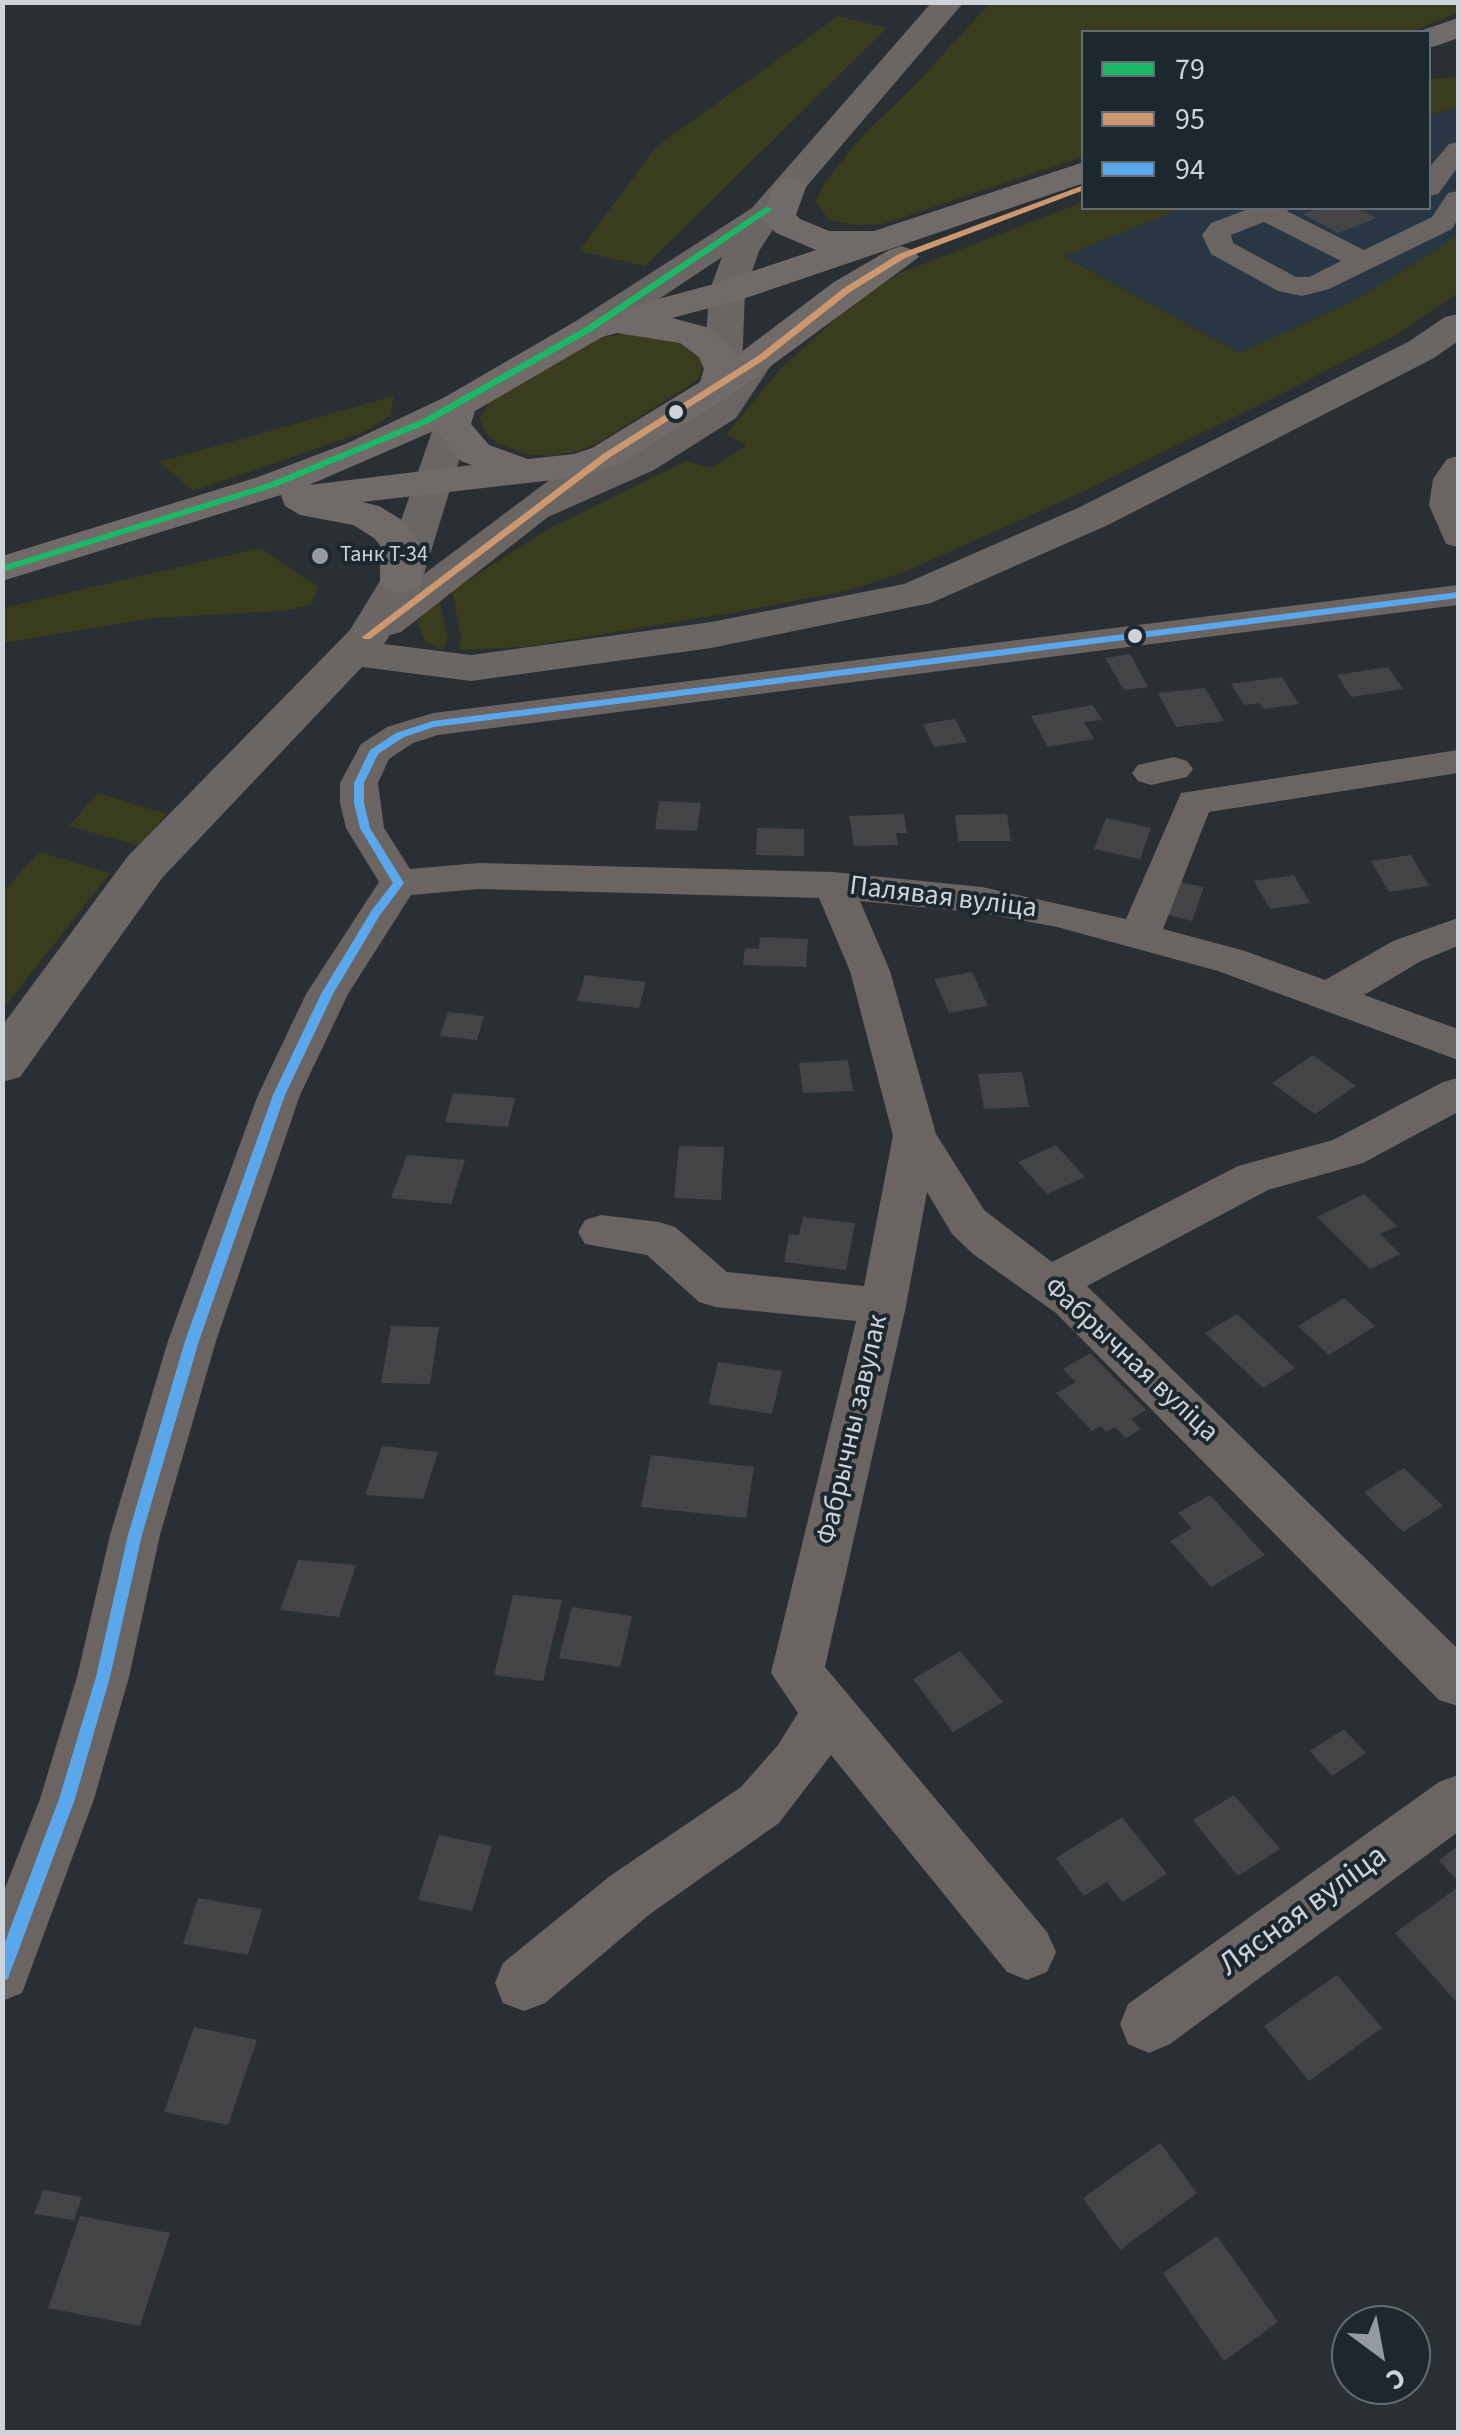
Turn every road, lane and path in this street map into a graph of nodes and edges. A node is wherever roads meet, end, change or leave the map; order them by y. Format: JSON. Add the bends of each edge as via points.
{"nodes":[{"id":1,"x":949,"y":2,"type":"edge"},
{"id":2,"x":1458,"y":27,"type":"edge"},
{"id":3,"x":1437,"y":56,"type":"edge"},
{"id":4,"x":1458,"y":130,"type":"edge"},
{"id":5,"x":1431,"y":139,"type":"edge"},
{"id":6,"x":1458,"y":148,"type":"edge"},
{"id":7,"x":1431,"y":162,"type":"edge"},
{"id":8,"x":1081,"y":173,"type":"edge"},
{"id":9,"x":1431,"y":184,"type":"edge"},
{"id":10,"x":1081,"y":188,"type":"edge"},
{"id":11,"x":779,"y":198,"type":"junction"},
{"id":12,"x":1458,"y":199,"type":"edge"},
{"id":13,"x":1270,"y":210,"type":"edge"},
{"id":14,"x":942,"y":230,"type":"junction"},
{"id":15,"x":1365,"y":262,"type":"junction"},
{"id":16,"x":727,"y":292,"type":"junction"},
{"id":17,"x":1458,"y":325,"type":"edge"},
{"id":18,"x":589,"y":330,"type":"junction"},
{"id":19,"x":761,"y":358,"type":"junction"},
{"id":20,"x":720,"y":378,"type":"junction"},
{"id":21,"x":454,"y":415,"type":"junction"},
{"id":22,"x":606,"y":456,"type":"junction"},
{"id":23,"x":1458,"y":466,"type":"edge"},
{"id":24,"x":524,"y":471,"type":"junction"},
{"id":25,"x":436,"y":480,"type":"junction"},
{"id":26,"x":261,"y":504,"type":"junction"},
{"id":27,"x":526,"y":515,"type":"junction"},
{"id":28,"x":1458,"y":537,"type":"edge"},
{"id":29,"x":2,"y":569,"type":"edge"},
{"id":30,"x":2,"y":581,"type":"edge"},
{"id":31,"x":1458,"y":595,"type":"edge"},
{"id":32,"x":379,"y":622,"type":"junction"},
{"id":33,"x":1458,"y":761,"type":"edge"},
{"id":34,"x":399,"y":883,"type":"junction"},
{"id":35,"x":833,"y":885,"type":"junction"},
{"id":36,"x":1458,"y":931,"type":"edge"},
{"id":37,"x":1140,"y":934,"type":"junction"},
{"id":38,"x":1330,"y":996,"type":"junction"},
{"id":39,"x":1458,"y":1045,"type":"edge"},
{"id":40,"x":2,"y":1064,"type":"edge"},
{"id":41,"x":1458,"y":1093,"type":"edge"},
{"id":42,"x":915,"y":1136,"type":"junction"},
{"id":43,"x":601,"y":1232,"type":"dead end"},
{"id":44,"x":1052,"y":1283,"type":"junction"},
{"id":45,"x":883,"y":1306,"type":"junction"},
{"id":46,"x":1458,"y":1683,"type":"edge"},
{"id":47,"x":828,"y":1711,"type":"junction"},
{"id":48,"x":1458,"y":1800,"type":"edge"},
{"id":49,"x":1027,"y":1952,"type":"dead end"},
{"id":50,"x":2,"y":1972,"type":"edge"},
{"id":51,"x":524,"y":1983,"type":"dead end"},
{"id":52,"x":1149,"y":2024,"type":"dead end"}],
"edges":[{"from":1,"to":11,"type":"main road"},
{"from":2,"to":3,"type":"highway"},
{"from":4,"to":5,"type":"street"},
{"from":6,"to":7,"type":"street"},
{"from":6,"to":9,"type":"street"},
{"from":8,"to":14,"type":"highway"},
{"from":10,"to":14,"type":"highway"},
{"from":11,"to":14,"type":"highway","via":[[778,217],[824,242]]},
{"from":11,"to":16,"type":"main road","via":[[742,251]]},
{"from":11,"to":18,"type":"main road"},
{"from":12,"to":15,"type":"street","via":[[1442,223]]},
{"from":13,"to":15,"type":"street"},
{"from":13,"to":15,"type":"street","via":[[1221,230],[1221,248],[1302,287]]},
{"from":14,"to":16,"type":"highway"},
{"from":14,"to":19,"type":"highway","via":[[847,290]]},
{"from":16,"to":18,"type":"highway"},
{"from":16,"to":20,"type":"main road"},
{"from":17,"to":32,"type":"main road","via":[[1094,516],[916,594],[692,638],[472,668],[433,665]]},
{"from":18,"to":20,"type":"highway","via":[[624,324],[693,336],[715,351]]},
{"from":18,"to":21,"type":"highway"},
{"from":19,"to":20,"type":"highway"},
{"from":19,"to":27,"type":"street","via":[[725,411],[643,463]]},
{"from":20,"to":22,"type":"highway"},
{"from":21,"to":24,"type":"highway","via":[[475,453]]},
{"from":21,"to":25,"type":"main road"},
{"from":21,"to":29,"type":"highway","via":[[272,485]]},
{"from":22,"to":24,"type":"highway"},
{"from":22,"to":27,"type":"main road"},
{"from":23,"to":28,"type":"street","via":[[1446,492]]},
{"from":24,"to":25,"type":"highway"},
{"from":25,"to":26,"type":"highway"},
{"from":25,"to":32,"type":"main road"},
{"from":26,"to":30,"type":"highway"},
{"from":26,"to":32,"type":"highway","via":[[331,506],[388,529],[400,544]]},
{"from":27,"to":32,"type":"main road"},
{"from":31,"to":34,"type":"street","via":[[433,724],[374,752],[359,783],[365,828]]},
{"from":32,"to":40,"type":"main road","via":[[146,867]]},
{"from":33,"to":37,"type":"street","via":[[1194,802]]},
{"from":34,"to":35,"type":"street","name":"Палявая вуліца","via":[[479,876]]},
{"from":34,"to":50,"type":"street","via":[[328,994],[279,1094],[192,1342],[67,1799]]},
{"from":35,"to":37,"type":"street","name":"Палявая вуліца","via":[[982,900]]},
{"from":35,"to":42,"type":"street","name":"Фабрычная вуліца","via":[[870,970]]},
{"from":36,"to":38,"type":"street","via":[[1407,951]]},
{"from":37,"to":38,"type":"street","name":"Палявая вуліца"},
{"from":38,"to":39,"type":"street","name":"Палявая вуліца"},
{"from":41,"to":44,"type":"street","via":[[1347,1152],[1254,1178]]},
{"from":42,"to":44,"type":"street","name":"Фабрычная вуліца","via":[[968,1222]]},
{"from":42,"to":45,"type":"street","name":"Фабрычны завулак"},
{"from":43,"to":45,"type":"street","via":[[659,1239],[716,1289]]},
{"from":44,"to":46,"type":"street","name":"Фабрычная вуліца"},
{"from":45,"to":47,"type":"street","name":"Фабрычны завулак","via":[[797,1673]]},
{"from":47,"to":49,"type":"street","name":"Фабрычны завулак"},
{"from":47,"to":51,"type":"street","via":[[760,1805],[630,1895]]},
{"from":48,"to":52,"type":"street","name":"Лясная вуліца"}]}
